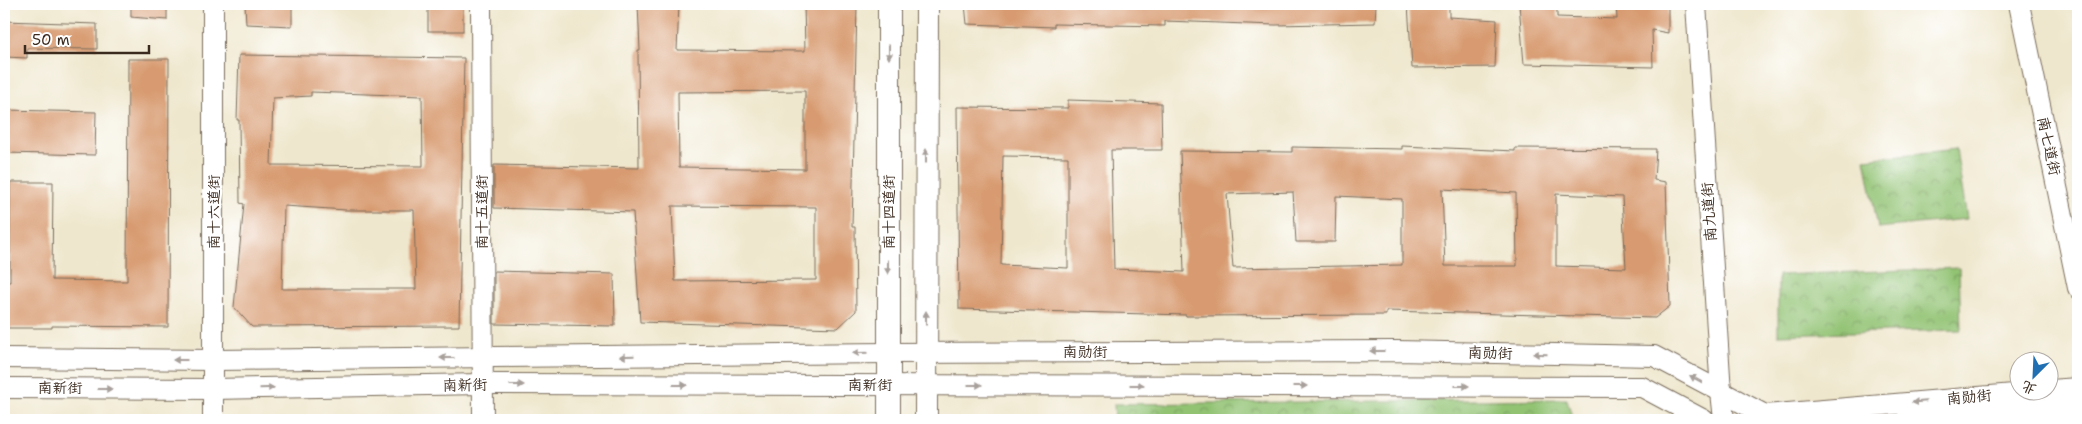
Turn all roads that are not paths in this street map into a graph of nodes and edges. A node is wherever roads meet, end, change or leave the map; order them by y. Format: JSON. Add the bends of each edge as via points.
{"nodes":[{"id":1,"x":213,"y":4,"type":"edge"},
{"id":2,"x":481,"y":4,"type":"edge"},
{"id":3,"x":889,"y":4,"type":"edge"},
{"id":4,"x":926,"y":4,"type":"edge"},
{"id":5,"x":1696,"y":4,"type":"edge"},
{"id":6,"x":2019,"y":4,"type":"edge"},
{"id":7,"x":2078,"y":288,"type":"edge"},
{"id":8,"x":888,"y":353,"type":"junction"},
{"id":9,"x":926,"y":353,"type":"junction"},
{"id":10,"x":4,"y":358,"type":"edge"},
{"id":11,"x":483,"y":358,"type":"junction"},
{"id":12,"x":214,"y":360,"type":"junction"},
{"id":13,"x":483,"y":384,"type":"junction"},
{"id":14,"x":926,"y":384,"type":"junction"},
{"id":15,"x":888,"y":385,"type":"junction"},
{"id":16,"x":4,"y":388,"type":"edge"},
{"id":17,"x":2078,"y":388,"type":"edge"},
{"id":18,"x":214,"y":389,"type":"junction"},
{"id":19,"x":2060,"y":389,"type":"edge"},
{"id":20,"x":1720,"y":392,"type":"junction"},
{"id":21,"x":2010,"y":394,"type":"edge"},
{"id":22,"x":2078,"y":406,"type":"edge"},
{"id":23,"x":214,"y":420,"type":"edge"},
{"id":24,"x":483,"y":420,"type":"edge"},
{"id":25,"x":889,"y":420,"type":"edge"},
{"id":26,"x":926,"y":420,"type":"edge"},
{"id":27,"x":1704,"y":420,"type":"edge"},
{"id":28,"x":1724,"y":420,"type":"edge"},
{"id":29,"x":1906,"y":420,"type":"edge"}],
"edges":[{"from":1,"to":12,"type":"main road","name":"南十六道街"},
{"from":2,"to":11,"type":"main road","name":"南十五道街"},
{"from":3,"to":8,"type":"main road","name":"南十四道街","one_way":true},
{"from":9,"to":4,"type":"main road","one_way":true},
{"from":5,"to":20,"type":"main road","name":"南九道街"},
{"from":6,"to":7,"type":"main road","name":"南七道街"},
{"from":8,"to":9,"type":"main road","name":"南新街"},
{"from":8,"to":11,"type":"main road","name":"南新街","one_way":true},
{"from":8,"to":15,"type":"main road","name":"南十四道街"},
{"from":9,"to":14,"type":"main road"},
{"from":20,"to":9,"type":"main road","name":"南勋街","one_way":true,"via":[[1654,356],[1396,351]]},
{"from":12,"to":10,"type":"main road","name":"南新街","one_way":true},
{"from":11,"to":12,"type":"main road","name":"南新街","one_way":true},
{"from":11,"to":13,"type":"main road","name":"南十五道街"},
{"from":12,"to":18,"type":"main road","name":"南十六道街"},
{"from":13,"to":15,"type":"main road","name":"南新街","one_way":true},
{"from":18,"to":13,"type":"main road","name":"南新街","one_way":true},
{"from":13,"to":24,"type":"main road","name":"南十五道街"},
{"from":14,"to":15,"type":"main road","name":"南新街"},
{"from":14,"to":26,"type":"main road"},
{"from":14,"to":27,"type":"main road","one_way":true,"via":[[1642,387]]},
{"from":15,"to":25,"type":"main road","name":"南十四道街"},
{"from":16,"to":18,"type":"main road","name":"南新街","one_way":true},
{"from":17,"to":19,"type":"main road"},
{"from":18,"to":23,"type":"main road","name":"南十六道街"},
{"from":21,"to":20,"type":"main road","name":"南勋街","one_way":true,"via":[[1765,415]]},
{"from":20,"to":28,"type":"main road","name":"南九道街"},
{"from":22,"to":29,"type":"main road","name":"南勋街"}]}
